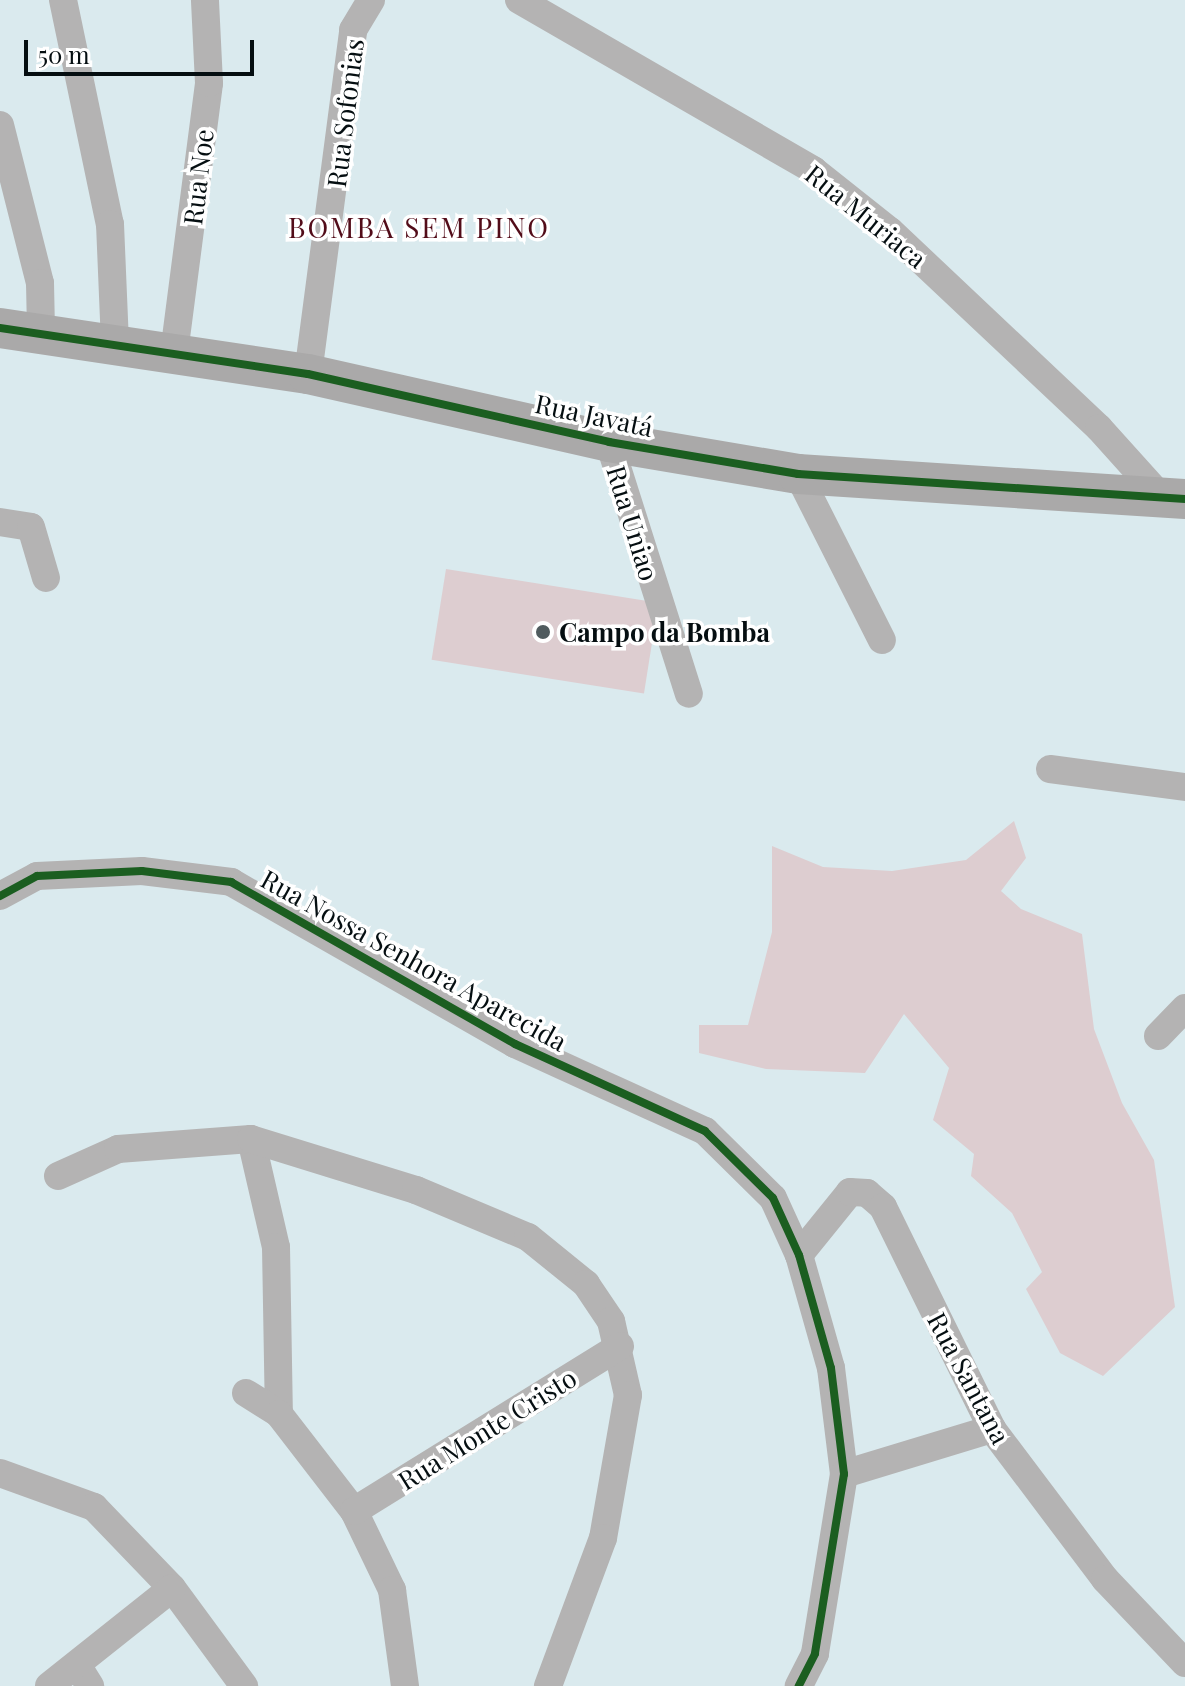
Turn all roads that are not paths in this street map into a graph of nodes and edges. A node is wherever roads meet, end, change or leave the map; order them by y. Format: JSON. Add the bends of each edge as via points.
{"nodes":[{"id":1,"x":63,"y":0,"type":"edge"},
{"id":2,"x":205,"y":0,"type":"edge"},
{"id":3,"x":371,"y":0,"type":"edge"},
{"id":4,"x":519,"y":0,"type":"edge"},
{"id":5,"x":0,"y":125,"type":"edge"},
{"id":6,"x":0,"y":328,"type":"edge"},
{"id":7,"x":41,"y":330,"type":"junction"},
{"id":8,"x":115,"y":341,"type":"junction"},
{"id":9,"x":174,"y":353,"type":"junction"},
{"id":10,"x":308,"y":374,"type":"junction"},
{"id":11,"x":609,"y":442,"type":"junction"},
{"id":12,"x":798,"y":474,"type":"junction"},
{"id":13,"x":1174,"y":499,"type":"edge"},
{"id":14,"x":0,"y":522,"type":"edge"},
{"id":15,"x":46,"y":578,"type":"dead end"},
{"id":16,"x":882,"y":640,"type":"dead end"},
{"id":17,"x":689,"y":694,"type":"dead end"},
{"id":18,"x":1050,"y":769,"type":"dead end"},
{"id":19,"x":1185,"y":787,"type":"edge"},
{"id":20,"x":0,"y":896,"type":"edge"},
{"id":21,"x":1185,"y":1008,"type":"edge"},
{"id":22,"x":1158,"y":1036,"type":"dead end"},
{"id":23,"x":251,"y":1139,"type":"junction"},
{"id":24,"x":58,"y":1176,"type":"dead end"},
{"id":25,"x":799,"y":1255,"type":"junction"},
{"id":26,"x":620,"y":1346,"type":"junction"},
{"id":27,"x":246,"y":1393,"type":"dead end"},
{"id":28,"x":279,"y":1414,"type":"junction"},
{"id":29,"x":992,"y":1429,"type":"junction"},
{"id":30,"x":0,"y":1473,"type":"edge"},
{"id":31,"x":844,"y":1474,"type":"junction"},
{"id":32,"x":354,"y":1511,"type":"junction"},
{"id":33,"x":172,"y":1588,"type":"junction"},
{"id":34,"x":1185,"y":1663,"type":"edge"},
{"id":35,"x":84,"y":1675,"type":"edge"},
{"id":36,"x":49,"y":1686,"type":"edge"},
{"id":37,"x":244,"y":1686,"type":"edge"},
{"id":38,"x":405,"y":1686,"type":"edge"},
{"id":39,"x":548,"y":1686,"type":"edge"},
{"id":40,"x":799,"y":1686,"type":"edge"}],
"edges":[{"from":1,"to":8,"type":"street","via":[[110,224]]},
{"from":2,"to":9,"type":"street","name":"Rua Noe","via":[[209,83]]},
{"from":3,"to":10,"type":"street","name":"Rua Sofonias","via":[[353,30]]},
{"from":4,"to":13,"type":"street","name":"Rua Muriaca","via":[[813,170],[890,231]]},
{"from":5,"to":7,"type":"street","via":[[40,283]]},
{"from":6,"to":7,"type":"street","name":"Rua Javatá"},
{"from":7,"to":8,"type":"street","name":"Rua Javatá"},
{"from":8,"to":9,"type":"street","name":"Rua Javatá"},
{"from":9,"to":10,"type":"street","name":"Rua Javatá"},
{"from":10,"to":11,"type":"street","name":"Rua Javatá"},
{"from":11,"to":12,"type":"street","name":"Rua Javatá"},
{"from":11,"to":17,"type":"street","name":"Rua Uniao"},
{"from":12,"to":13,"type":"street","name":"Rua Javatá"},
{"from":12,"to":16,"type":"street"},
{"from":14,"to":15,"type":"street","via":[[36,534]]},
{"from":18,"to":19,"type":"street"},
{"from":20,"to":25,"type":"street","name":"Rua Nossa Senhora Aparecida","via":[[37,876],[142,871],[231,882],[515,1044],[705,1131],[773,1198]]},
{"from":21,"to":22,"type":"street"},
{"from":23,"to":24,"type":"street","via":[[118,1149]]},
{"from":23,"to":26,"type":"street","via":[[416,1190],[528,1237],[586,1284]]},
{"from":23,"to":28,"type":"street","via":[[276,1247]]},
{"from":25,"to":29,"type":"street","name":"Rua Santana","via":[[850,1192],[867,1193],[883,1207]]},
{"from":25,"to":31,"type":"street","name":"Rua Nossa Senhora Aparecida","via":[[831,1368]]},
{"from":26,"to":32,"type":"street","name":"Rua Monte Cristo"},
{"from":26,"to":39,"type":"street","via":[[628,1395],[623,1447],[603,1538]]},
{"from":27,"to":28,"type":"street"},
{"from":28,"to":32,"type":"street"},
{"from":29,"to":31,"type":"street"},
{"from":29,"to":34,"type":"street","name":"Rua Santana","via":[[1105,1579]]},
{"from":30,"to":33,"type":"street","via":[[94,1507]]},
{"from":31,"to":40,"type":"street","name":"Rua Nossa Senhora Aparecida","via":[[815,1654]]},
{"from":32,"to":38,"type":"street","via":[[392,1590]]},
{"from":33,"to":35,"type":"street"},
{"from":33,"to":37,"type":"street"},
{"from":35,"to":36,"type":"street"}]}
